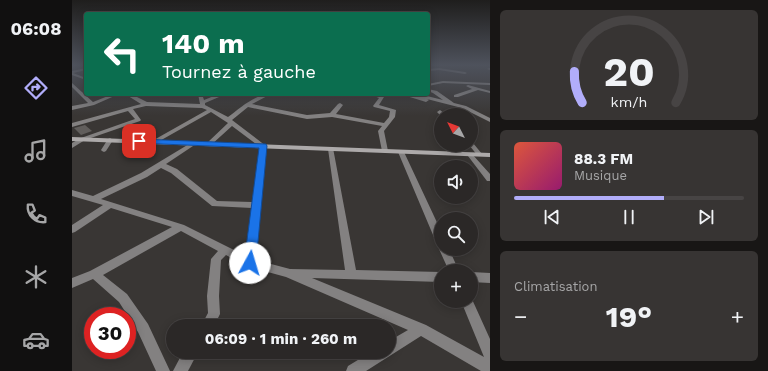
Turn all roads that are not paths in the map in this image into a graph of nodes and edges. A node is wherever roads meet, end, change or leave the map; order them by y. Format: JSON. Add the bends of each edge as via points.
{"nodes":[{"id":1,"x":441,"y":82,"type":"edge"},
{"id":2,"x":446,"y":82,"type":"edge"},
{"id":3,"x":72,"y":84,"type":"edge"},
{"id":4,"x":460,"y":84,"type":"junction"},
{"id":5,"x":490,"y":84,"type":"edge"},
{"id":6,"x":430,"y":85,"type":"edge"},
{"id":7,"x":476,"y":88,"type":"junction"},
{"id":8,"x":430,"y":91,"type":"edge"},
{"id":9,"x":490,"y":92,"type":"edge"},
{"id":10,"x":112,"y":96,"type":"edge"},
{"id":11,"x":132,"y":96,"type":"edge"},
{"id":12,"x":201,"y":96,"type":"edge"},
{"id":13,"x":220,"y":96,"type":"edge"},
{"id":14,"x":265,"y":96,"type":"edge"},
{"id":15,"x":378,"y":96,"type":"edge"},
{"id":16,"x":410,"y":96,"type":"edge"},
{"id":17,"x":456,"y":96,"type":"dead end"},
{"id":18,"x":422,"y":99,"type":"junction"},
{"id":19,"x":428,"y":100,"type":"dead end"},
{"id":20,"x":92,"y":104,"type":"junction"},
{"id":21,"x":146,"y":104,"type":"junction"},
{"id":22,"x":203,"y":104,"type":"junction"},
{"id":23,"x":452,"y":104,"type":"junction"},
{"id":24,"x":247,"y":105,"type":"junction"},
{"id":25,"x":340,"y":105,"type":"dead end"},
{"id":26,"x":72,"y":108,"type":"edge"},
{"id":27,"x":130,"y":109,"type":"junction"},
{"id":28,"x":211,"y":110,"type":"junction"},
{"id":29,"x":332,"y":115,"type":"junction"},
{"id":30,"x":490,"y":120,"type":"edge"},
{"id":31,"x":230,"y":122,"type":"junction"},
{"id":32,"x":386,"y":125,"type":"junction"},
{"id":33,"x":72,"y":126,"type":"edge"},
{"id":34,"x":83,"y":139,"type":"junction"},
{"id":35,"x":73,"y":140,"type":"edge"},
{"id":36,"x":110,"y":140,"type":"junction"},
{"id":37,"x":154,"y":142,"type":"junction"},
{"id":38,"x":194,"y":143,"type":"junction"},
{"id":39,"x":209,"y":144,"type":"junction"},
{"id":40,"x":263,"y":146,"type":"junction"},
{"id":41,"x":331,"y":149,"type":"junction"},
{"id":42,"x":104,"y":150,"type":"dead end"},
{"id":43,"x":385,"y":151,"type":"junction"},
{"id":44,"x":401,"y":152,"type":"junction"},
{"id":45,"x":478,"y":152,"type":"edge"},
{"id":46,"x":470,"y":155,"type":"junction"},
{"id":47,"x":480,"y":155,"type":"junction"},
{"id":48,"x":490,"y":156,"type":"edge"},
{"id":49,"x":161,"y":165,"type":"junction"},
{"id":50,"x":490,"y":179,"type":"edge"},
{"id":51,"x":72,"y":193,"type":"edge"},
{"id":52,"x":92,"y":200,"type":"junction"},
{"id":53,"x":109,"y":205,"type":"junction"},
{"id":54,"x":255,"y":205,"type":"junction"},
{"id":55,"x":434,"y":226,"type":"edge"},
{"id":56,"x":181,"y":227,"type":"junction"},
{"id":57,"x":72,"y":230,"type":"edge"},
{"id":58,"x":225,"y":250,"type":"junction"},
{"id":59,"x":250,"y":263,"type":"junction"},
{"id":60,"x":288,"y":273,"type":"junction"},
{"id":61,"x":94,"y":274,"type":"junction"},
{"id":62,"x":351,"y":274,"type":"junction"},
{"id":63,"x":434,"y":277,"type":"edge"},
{"id":64,"x":478,"y":277,"type":"edge"},
{"id":65,"x":490,"y":278,"type":"edge"},
{"id":66,"x":72,"y":283,"type":"edge"},
{"id":67,"x":470,"y":308,"type":"edge"},
{"id":68,"x":211,"y":319,"type":"edge"},
{"id":69,"x":421,"y":329,"type":"junction"},
{"id":70,"x":396,"y":345,"type":"edge"},
{"id":71,"x":490,"y":356,"type":"edge"},
{"id":72,"x":187,"y":359,"type":"edge"},
{"id":73,"x":373,"y":359,"type":"edge"},
{"id":74,"x":490,"y":368,"type":"edge"},
{"id":75,"x":163,"y":371,"type":"edge"},
{"id":76,"x":180,"y":371,"type":"edge"},
{"id":77,"x":353,"y":371,"type":"edge"}],
"edges":[{"from":1,"to":6,"type":"street"},
{"from":2,"to":4,"type":"street"},
{"from":3,"to":20,"type":"street"},
{"from":4,"to":5,"type":"street"},
{"from":4,"to":7,"type":"street"},
{"from":7,"to":9,"type":"street"},
{"from":7,"to":17,"type":"street"},
{"from":8,"to":23,"type":"street"},
{"from":10,"to":20,"type":"street"},
{"from":11,"to":21,"type":"street"},
{"from":12,"to":22,"type":"street"},
{"from":13,"to":22,"type":"street"},
{"from":14,"to":24,"type":"street"},
{"from":15,"to":32,"type":"street","via":[[382,97],[376,106],[393,110],[392,117]]},
{"from":16,"to":18,"type":"street"},
{"from":18,"to":19,"type":"street"},
{"from":18,"to":23,"type":"street","via":[[427,97]]},
{"from":20,"to":26,"type":"street"},
{"from":21,"to":22,"type":"street"},
{"from":21,"to":27,"type":"street"},
{"from":22,"to":28,"type":"street"},
{"from":23,"to":30,"type":"street"},
{"from":24,"to":29,"type":"street","via":[[307,117]]},
{"from":24,"to":31,"type":"street"},
{"from":25,"to":29,"type":"street"},
{"from":27,"to":33,"type":"street"},
{"from":27,"to":34,"type":"street","via":[[138,120]]},
{"from":28,"to":31,"type":"street"},
{"from":28,"to":37,"type":"street"},
{"from":29,"to":32,"type":"street"},
{"from":31,"to":39,"type":"street"},
{"from":31,"to":40,"type":"street"},
{"from":32,"to":43,"type":"street","via":[[381,131]]},
{"from":34,"to":35,"type":"main road"},
{"from":34,"to":36,"type":"main road"},
{"from":36,"to":37,"type":"main road"},
{"from":36,"to":42,"type":"street"},
{"from":37,"to":38,"type":"main road"},
{"from":38,"to":39,"type":"main road"},
{"from":38,"to":49,"type":"street"},
{"from":39,"to":40,"type":"main road"},
{"from":40,"to":41,"type":"main road"},
{"from":40,"to":54,"type":"street"},
{"from":41,"to":43,"type":"main road"},
{"from":41,"to":62,"type":"street"},
{"from":43,"to":44,"type":"main road"},
{"from":44,"to":46,"type":"main road"},
{"from":44,"to":55,"type":"street"},
{"from":45,"to":47,"type":"street"},
{"from":46,"to":47,"type":"main road"},
{"from":46,"to":50,"type":"street"},
{"from":47,"to":48,"type":"main road"},
{"from":49,"to":52,"type":"street"},
{"from":49,"to":54,"type":"street","via":[[174,171],[215,204]]},
{"from":51,"to":52,"type":"street"},
{"from":52,"to":53,"type":"street"},
{"from":53,"to":56,"type":"street"},
{"from":53,"to":57,"type":"street"},
{"from":54,"to":59,"type":"street"},
{"from":56,"to":58,"type":"street"},
{"from":56,"to":61,"type":"street"},
{"from":58,"to":59,"type":"street"},
{"from":58,"to":68,"type":"street","via":[[216,258],[214,314]]},
{"from":59,"to":60,"type":"street"},
{"from":60,"to":62,"type":"street"},
{"from":60,"to":69,"type":"street"},
{"from":61,"to":66,"type":"street"},
{"from":61,"to":75,"type":"street","via":[[123,298],[142,328]]},
{"from":62,"to":63,"type":"street"},
{"from":64,"to":65,"type":"street"},
{"from":67,"to":71,"type":"street"},
{"from":69,"to":70,"type":"street"},
{"from":69,"to":74,"type":"street"},
{"from":72,"to":76,"type":"street"},
{"from":73,"to":77,"type":"street"}]}
